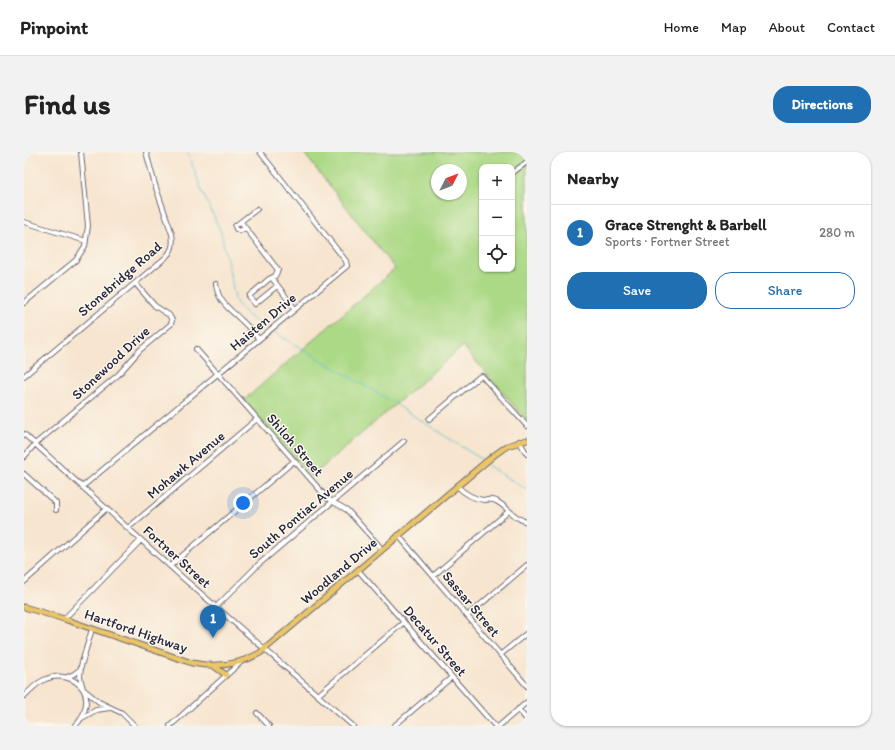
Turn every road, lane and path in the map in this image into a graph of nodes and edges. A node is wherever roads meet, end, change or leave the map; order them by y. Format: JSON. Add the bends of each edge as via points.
{"nodes":[{"id":1,"x":81,"y":152,"type":"edge"},
{"id":2,"x":146,"y":152,"type":"edge"},
{"id":3,"x":260,"y":152,"type":"edge"},
{"id":4,"x":527,"y":162,"type":"edge"},
{"id":5,"x":515,"y":171,"type":"edge"},
{"id":6,"x":257,"y":209,"type":"dead end"},
{"id":7,"x":24,"y":222,"type":"edge"},
{"id":8,"x":241,"y":222,"type":"junction"},
{"id":9,"x":245,"y":228,"type":"junction"},
{"id":10,"x":86,"y":241,"type":"junction"},
{"id":11,"x":272,"y":278,"type":"junction"},
{"id":12,"x":135,"y":283,"type":"junction"},
{"id":13,"x":216,"y":284,"type":"dead end"},
{"id":14,"x":277,"y":286,"type":"junction"},
{"id":15,"x":24,"y":303,"type":"edge"},
{"id":16,"x":295,"y":309,"type":"junction"},
{"id":17,"x":259,"y":339,"type":"junction"},
{"id":18,"x":196,"y":349,"type":"dead end"},
{"id":19,"x":218,"y":373,"type":"junction"},
{"id":20,"x":24,"y":376,"type":"edge"},
{"id":21,"x":257,"y":419,"type":"junction"},
{"id":22,"x":430,"y":419,"type":"dead end"},
{"id":23,"x":527,"y":426,"type":"edge"},
{"id":24,"x":24,"y":434,"type":"edge"},
{"id":25,"x":527,"y":440,"type":"edge"},
{"id":26,"x":404,"y":441,"type":"dead end"},
{"id":27,"x":519,"y":442,"type":"junction"},
{"id":28,"x":35,"y":444,"type":"junction"},
{"id":29,"x":527,"y":454,"type":"edge"},
{"id":30,"x":24,"y":457,"type":"edge"},
{"id":31,"x":294,"y":461,"type":"junction"},
{"id":32,"x":24,"y":474,"type":"edge"},
{"id":33,"x":457,"y":486,"type":"junction"},
{"id":34,"x":82,"y":487,"type":"junction"},
{"id":35,"x":332,"y":502,"type":"junction"},
{"id":36,"x":106,"y":509,"type":"junction"},
{"id":37,"x":56,"y":510,"type":"dead end"},
{"id":38,"x":509,"y":511,"type":"junction"},
{"id":39,"x":527,"y":522,"type":"edge"},
{"id":40,"x":128,"y":528,"type":"junction"},
{"id":41,"x":398,"y":535,"type":"junction"},
{"id":42,"x":141,"y":540,"type":"junction"},
{"id":43,"x":382,"y":549,"type":"junction"},
{"id":44,"x":527,"y":565,"type":"edge"},
{"id":45,"x":170,"y":566,"type":"junction"},
{"id":46,"x":358,"y":570,"type":"junction"},
{"id":47,"x":433,"y":576,"type":"junction"},
{"id":48,"x":24,"y":582,"type":"edge"},
{"id":49,"x":24,"y":607,"type":"edge"},
{"id":50,"x":216,"y":607,"type":"junction"},
{"id":51,"x":467,"y":616,"type":"junction"},
{"id":52,"x":64,"y":619,"type":"junction"},
{"id":53,"x":404,"y":622,"type":"junction"},
{"id":54,"x":92,"y":629,"type":"junction"},
{"id":55,"x":527,"y":633,"type":"edge"},
{"id":56,"x":265,"y":649,"type":"junction"},
{"id":57,"x":500,"y":655,"type":"junction"},
{"id":58,"x":241,"y":662,"type":"junction"},
{"id":59,"x":214,"y":666,"type":"junction"},
{"id":60,"x":81,"y":669,"type":"junction"},
{"id":61,"x":226,"y":675,"type":"junction"},
{"id":62,"x":67,"y":677,"type":"junction"},
{"id":63,"x":452,"y":677,"type":"junction"},
{"id":64,"x":527,"y":686,"type":"edge"},
{"id":65,"x":83,"y":689,"type":"junction"},
{"id":66,"x":318,"y":695,"type":"junction"},
{"id":67,"x":24,"y":696,"type":"edge"},
{"id":68,"x":527,"y":702,"type":"edge"},
{"id":69,"x":110,"y":708,"type":"junction"},
{"id":70,"x":518,"y":709,"type":"junction"},
{"id":71,"x":257,"y":713,"type":"dead end"},
{"id":72,"x":82,"y":718,"type":"junction"},
{"id":73,"x":527,"y":720,"type":"edge"},
{"id":74,"x":75,"y":726,"type":"edge"},
{"id":75,"x":135,"y":726,"type":"edge"},
{"id":76,"x":170,"y":726,"type":"edge"},
{"id":77,"x":269,"y":726,"type":"edge"},
{"id":78,"x":353,"y":726,"type":"edge"},
{"id":79,"x":394,"y":726,"type":"edge"},
{"id":80,"x":495,"y":726,"type":"edge"},
{"id":81,"x":499,"y":726,"type":"edge"}],
"edges":[{"from":1,"to":10,"type":"street","via":[[88,226]]},
{"from":2,"to":12,"type":"street","name":"Stonebridge Road","via":[[173,242],[168,255]]},
{"from":3,"to":16,"type":"street","name":"Haisten Drive","via":[[347,264]]},
{"from":4,"to":5,"type":"street"},
{"from":6,"to":8,"type":"street"},
{"from":7,"to":10,"type":"street"},
{"from":8,"to":9,"type":"street"},
{"from":8,"to":9,"type":"street","via":[[235,226],[236,229],[240,231]]},
{"from":9,"to":11,"type":"street","via":[[276,268],[277,275]]},
{"from":10,"to":15,"type":"street","via":[[76,260]]},
{"from":11,"to":14,"type":"street"},
{"from":11,"to":14,"type":"street","via":[[249,296],[255,304]]},
{"from":12,"to":20,"type":"street","name":"Stonebridge Road"},
{"from":12,"to":28,"type":"street","name":"Stonewood Drive","via":[[155,306],[172,319],[172,323],[137,352],[118,375]]},
{"from":13,"to":17,"type":"street","via":[[221,300]]},
{"from":14,"to":16,"type":"street"},
{"from":16,"to":17,"type":"street","name":"Haisten Drive"},
{"from":17,"to":19,"type":"street","name":"Haisten Drive"},
{"from":18,"to":19,"type":"street","name":"Shiloh Street"},
{"from":19,"to":21,"type":"street","name":"Shiloh Street"},
{"from":19,"to":34,"type":"street","name":"Haisten Drive"},
{"from":21,"to":31,"type":"street","name":"Shiloh Street"},
{"from":21,"to":40,"type":"street","name":"Mohawk Avenue"},
{"from":22,"to":23,"type":"street","via":[[481,376]]},
{"from":24,"to":28,"type":"street","name":"Fortner Street"},
{"from":25,"to":27,"type":"main road","name":"Woodland Drive"},
{"from":26,"to":35,"type":"street","name":"South Pontiac Avenue"},
{"from":27,"to":29,"type":"street"},
{"from":27,"to":33,"type":"main road","name":"Woodland Drive","via":[[499,451]]},
{"from":28,"to":30,"type":"street","name":"Stonewood Drive"},
{"from":28,"to":34,"type":"street","name":"Fortner Street"},
{"from":31,"to":35,"type":"street","name":"Shiloh Street"},
{"from":31,"to":45,"type":"street"},
{"from":32,"to":37,"type":"street","via":[[56,503]]},
{"from":33,"to":38,"type":"street","via":[[470,496],[496,501]]},
{"from":33,"to":41,"type":"main road","name":"Woodland Drive"},
{"from":34,"to":36,"type":"street","name":"Fortner Street"},
{"from":35,"to":43,"type":"street","name":"Shiloh Street","via":[[347,510]]},
{"from":35,"to":50,"type":"street","name":"South Pontiac Avenue","via":[[258,565]]},
{"from":36,"to":40,"type":"street","name":"Fortner Street"},
{"from":36,"to":48,"type":"street"},
{"from":38,"to":39,"type":"street"},
{"from":38,"to":47,"type":"street"},
{"from":40,"to":42,"type":"street","name":"Fortner Street"},
{"from":41,"to":43,"type":"main road","name":"Woodland Drive"},
{"from":41,"to":47,"type":"street","name":"Sassar Street"},
{"from":42,"to":45,"type":"street","name":"Fortner Street"},
{"from":42,"to":52,"type":"street"},
{"from":43,"to":46,"type":"main road","name":"Woodland Drive"},
{"from":44,"to":51,"type":"street"},
{"from":45,"to":50,"type":"street","name":"Fortner Street"},
{"from":46,"to":53,"type":"street","name":"Decatur Street"},
{"from":46,"to":56,"type":"main road","name":"Woodland Drive"},
{"from":47,"to":51,"type":"street","name":"Sassar Street"},
{"from":49,"to":52,"type":"main road","name":"Hartford Highway"},
{"from":50,"to":56,"type":"street","name":"Fortner Street"},
{"from":51,"to":57,"type":"street","name":"Sassar Street"},
{"from":52,"to":54,"type":"main road","name":"Hartford Highway"},
{"from":53,"to":63,"type":"street","name":"Decatur Street"},
{"from":53,"to":66,"type":"street"},
{"from":54,"to":59,"type":"main road","name":"Hartford Highway","via":[[182,660]]},
{"from":54,"to":60,"type":"street"},
{"from":55,"to":57,"type":"street"},
{"from":56,"to":58,"type":"main road","name":"Woodland Drive"},
{"from":56,"to":66,"type":"street","name":"Fortner Street"},
{"from":57,"to":64,"type":"street","name":"Sassar Street"},
{"from":58,"to":59,"type":"main road","name":"Hartford Highway"},
{"from":58,"to":61,"type":"street","name":"Woodland Drive"},
{"from":59,"to":61,"type":"main road"},
{"from":60,"to":62,"type":"street"},
{"from":60,"to":65,"type":"street"},
{"from":61,"to":76,"type":"street","name":"Woodland Drive"},
{"from":62,"to":65,"type":"street"},
{"from":62,"to":67,"type":"street","via":[[45,679]]},
{"from":63,"to":79,"type":"street"},
{"from":63,"to":80,"type":"street","name":"Decatur Street"},
{"from":65,"to":69,"type":"street"},
{"from":65,"to":72,"type":"street","via":[[85,703]]},
{"from":66,"to":78,"type":"street","name":"Fortner Street"},
{"from":68,"to":70,"type":"street"},
{"from":69,"to":72,"type":"street","via":[[96,710]]},
{"from":69,"to":75,"type":"street","via":[[122,713]]},
{"from":70,"to":73,"type":"street"},
{"from":70,"to":81,"type":"street"},
{"from":71,"to":77,"type":"street"},
{"from":72,"to":74,"type":"street"}]}
